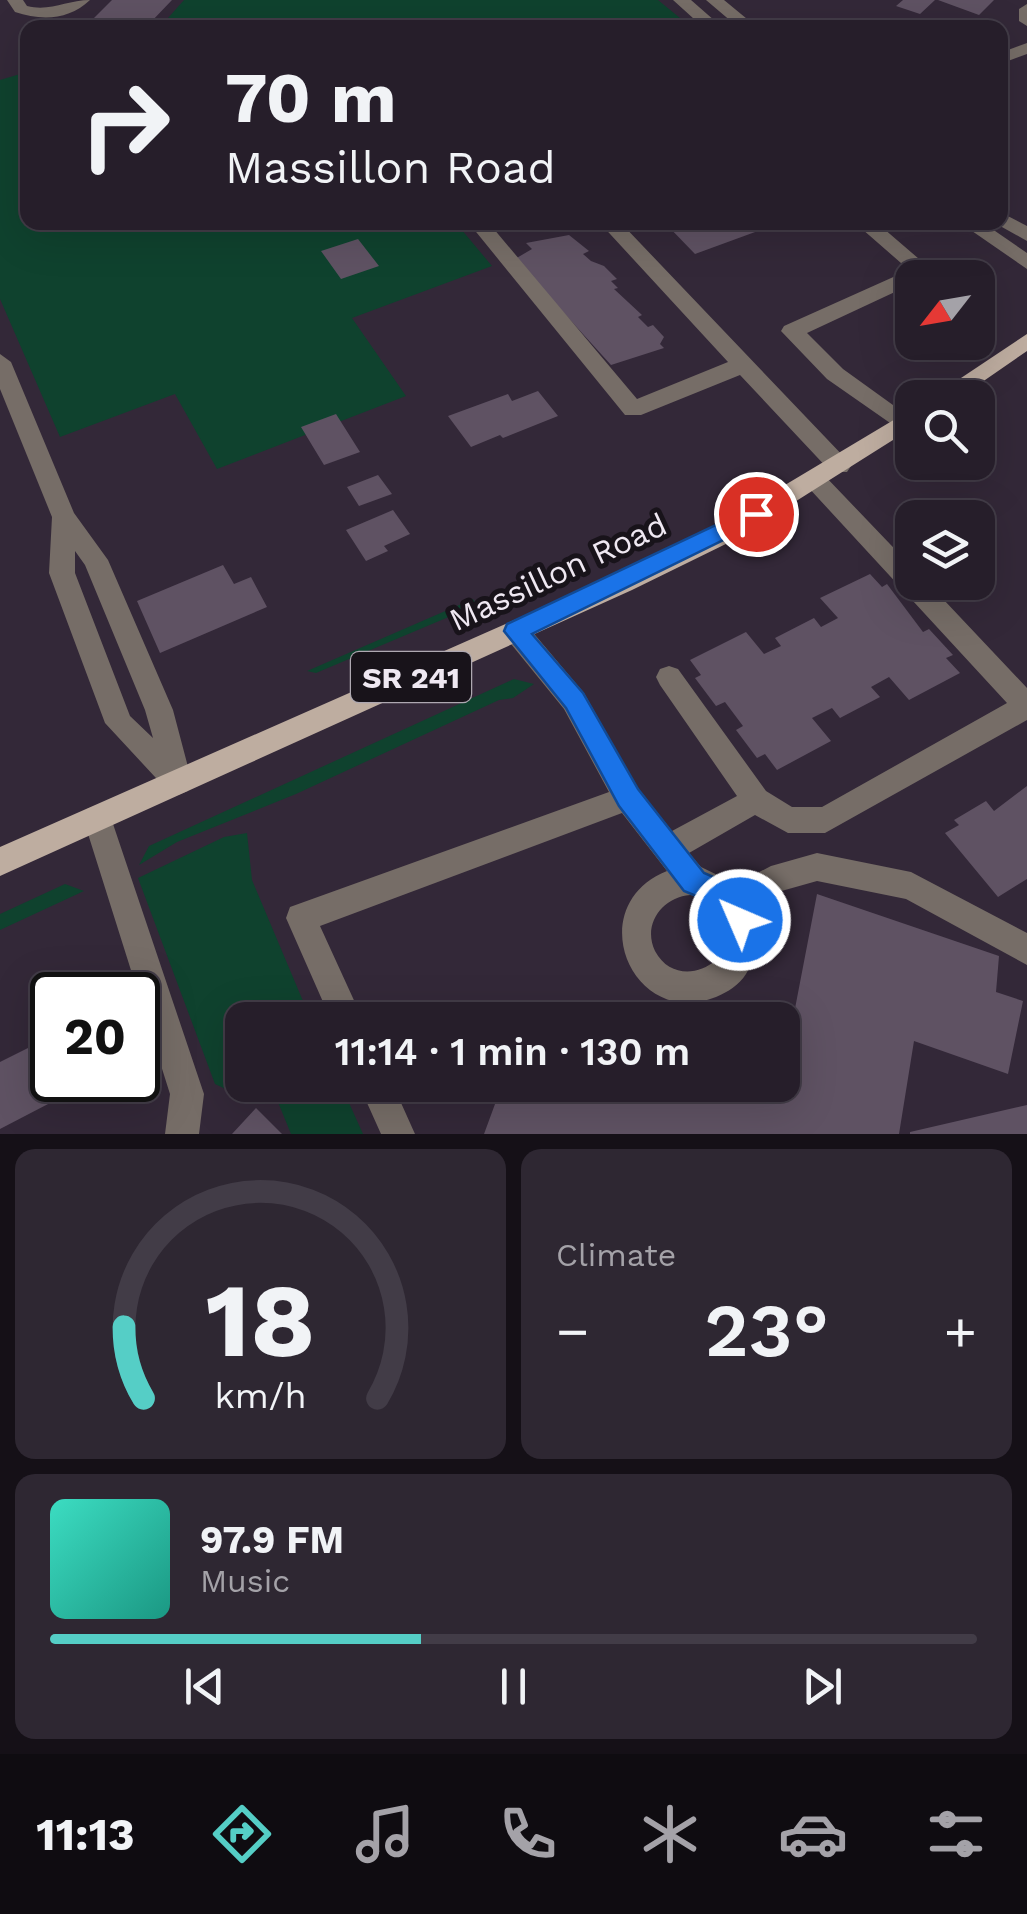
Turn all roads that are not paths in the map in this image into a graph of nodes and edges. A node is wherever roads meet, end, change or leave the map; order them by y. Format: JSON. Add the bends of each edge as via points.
{"nodes":[{"id":1,"x":82,"y":0,"type":"edge"},
{"id":2,"x":681,"y":0,"type":"edge"},
{"id":3,"x":714,"y":0,"type":"edge"},
{"id":4,"x":10,"y":4,"type":"edge"},
{"id":5,"x":1027,"y":9,"type":"edge"},
{"id":6,"x":706,"y":20,"type":"edge"},
{"id":7,"x":740,"y":20,"type":"edge"},
{"id":8,"x":1027,"y":21,"type":"edge"},
{"id":9,"x":485,"y":230,"type":"edge"},
{"id":10,"x":616,"y":230,"type":"edge"},
{"id":11,"x":873,"y":230,"type":"edge"},
{"id":12,"x":980,"y":230,"type":"edge"},
{"id":13,"x":1027,"y":262,"type":"edge"},
{"id":14,"x":1027,"y":341,"type":"edge"},
{"id":15,"x":0,"y":362,"type":"edge"},
{"id":16,"x":743,"y":365,"type":"junction"},
{"id":17,"x":969,"y":380,"type":"edge"},
{"id":18,"x":895,"y":412,"type":"edge"},
{"id":19,"x":895,"y":429,"type":"edge"},
{"id":20,"x":827,"y":473,"type":"junction"},
{"id":21,"x":64,"y":516,"type":"junction"},
{"id":22,"x":516,"y":631,"type":"junction"},
{"id":23,"x":669,"y":677,"type":"dead end"},
{"id":24,"x":1027,"y":706,"type":"edge"},
{"id":25,"x":178,"y":782,"type":"junction"},
{"id":26,"x":628,"y":798,"type":"junction"},
{"id":27,"x":756,"y":800,"type":"junction"},
{"id":28,"x":97,"y":818,"type":"junction"},
{"id":29,"x":668,"y":849,"type":"junction"},
{"id":30,"x":0,"y":862,"type":"edge"},
{"id":31,"x":694,"y":882,"type":"junction"},
{"id":32,"x":732,"y":903,"type":"junction"},
{"id":33,"x":1027,"y":950,"type":"edge"},
{"id":34,"x":339,"y":1002,"type":"edge"},
{"id":35,"x":384,"y":1102,"type":"edge"},
{"id":36,"x":182,"y":1134,"type":"edge"},
{"id":37,"x":398,"y":1134,"type":"edge"}],
"edges":[{"from":1,"to":4,"type":"street","via":[[46,13]]},
{"from":2,"to":6,"type":"street"},
{"from":3,"to":7,"type":"street"},
{"from":5,"to":8,"type":"street"},
{"from":9,"to":16,"type":"street","via":[[633,409]]},
{"from":10,"to":16,"type":"street"},
{"from":11,"to":18,"type":"street","via":[[923,271],[792,332],[834,374]]},
{"from":12,"to":13,"type":"street"},
{"from":14,"to":17,"type":"main road"},
{"from":15,"to":21,"type":"street"},
{"from":16,"to":20,"type":"street"},
{"from":19,"to":20,"type":"main road","name":"Massillon Road","number":"SR 241"},
{"from":20,"to":22,"type":"main road","name":"Massillon Road","number":"SR 241","via":[[727,532]]},
{"from":20,"to":24,"type":"street"},
{"from":21,"to":25,"type":"street","via":[[96,560],[158,710]]},
{"from":21,"to":25,"type":"street","via":[[62,573],[118,723]]},
{"from":22,"to":25,"type":"main road","name":"Massillon Road","number":"SR 241"},
{"from":22,"to":26,"type":"street","via":[[574,701]]},
{"from":23,"to":27,"type":"street"},
{"from":24,"to":27,"type":"street","via":[[825,820],[788,820]]},
{"from":25,"to":28,"type":"main road","name":"Massillon Road","number":"SR 241"},
{"from":26,"to":29,"type":"street"},
{"from":26,"to":34,"type":"street","via":[[302,918]]},
{"from":27,"to":29,"type":"street"},
{"from":28,"to":30,"type":"main road","name":"Massillon Road","number":"SR 241"},
{"from":28,"to":36,"type":"street","via":[[187,1094]]},
{"from":29,"to":31,"type":"street"},
{"from":31,"to":32,"type":"street"},
{"from":31,"to":32,"type":"street","via":[[659,888],[638,914],[639,950],[664,980],[702,988],[734,971],[745,938]]},
{"from":32,"to":33,"type":"street","via":[[771,880],[817,868],[911,886]]},
{"from":35,"to":37,"type":"street"}]}
